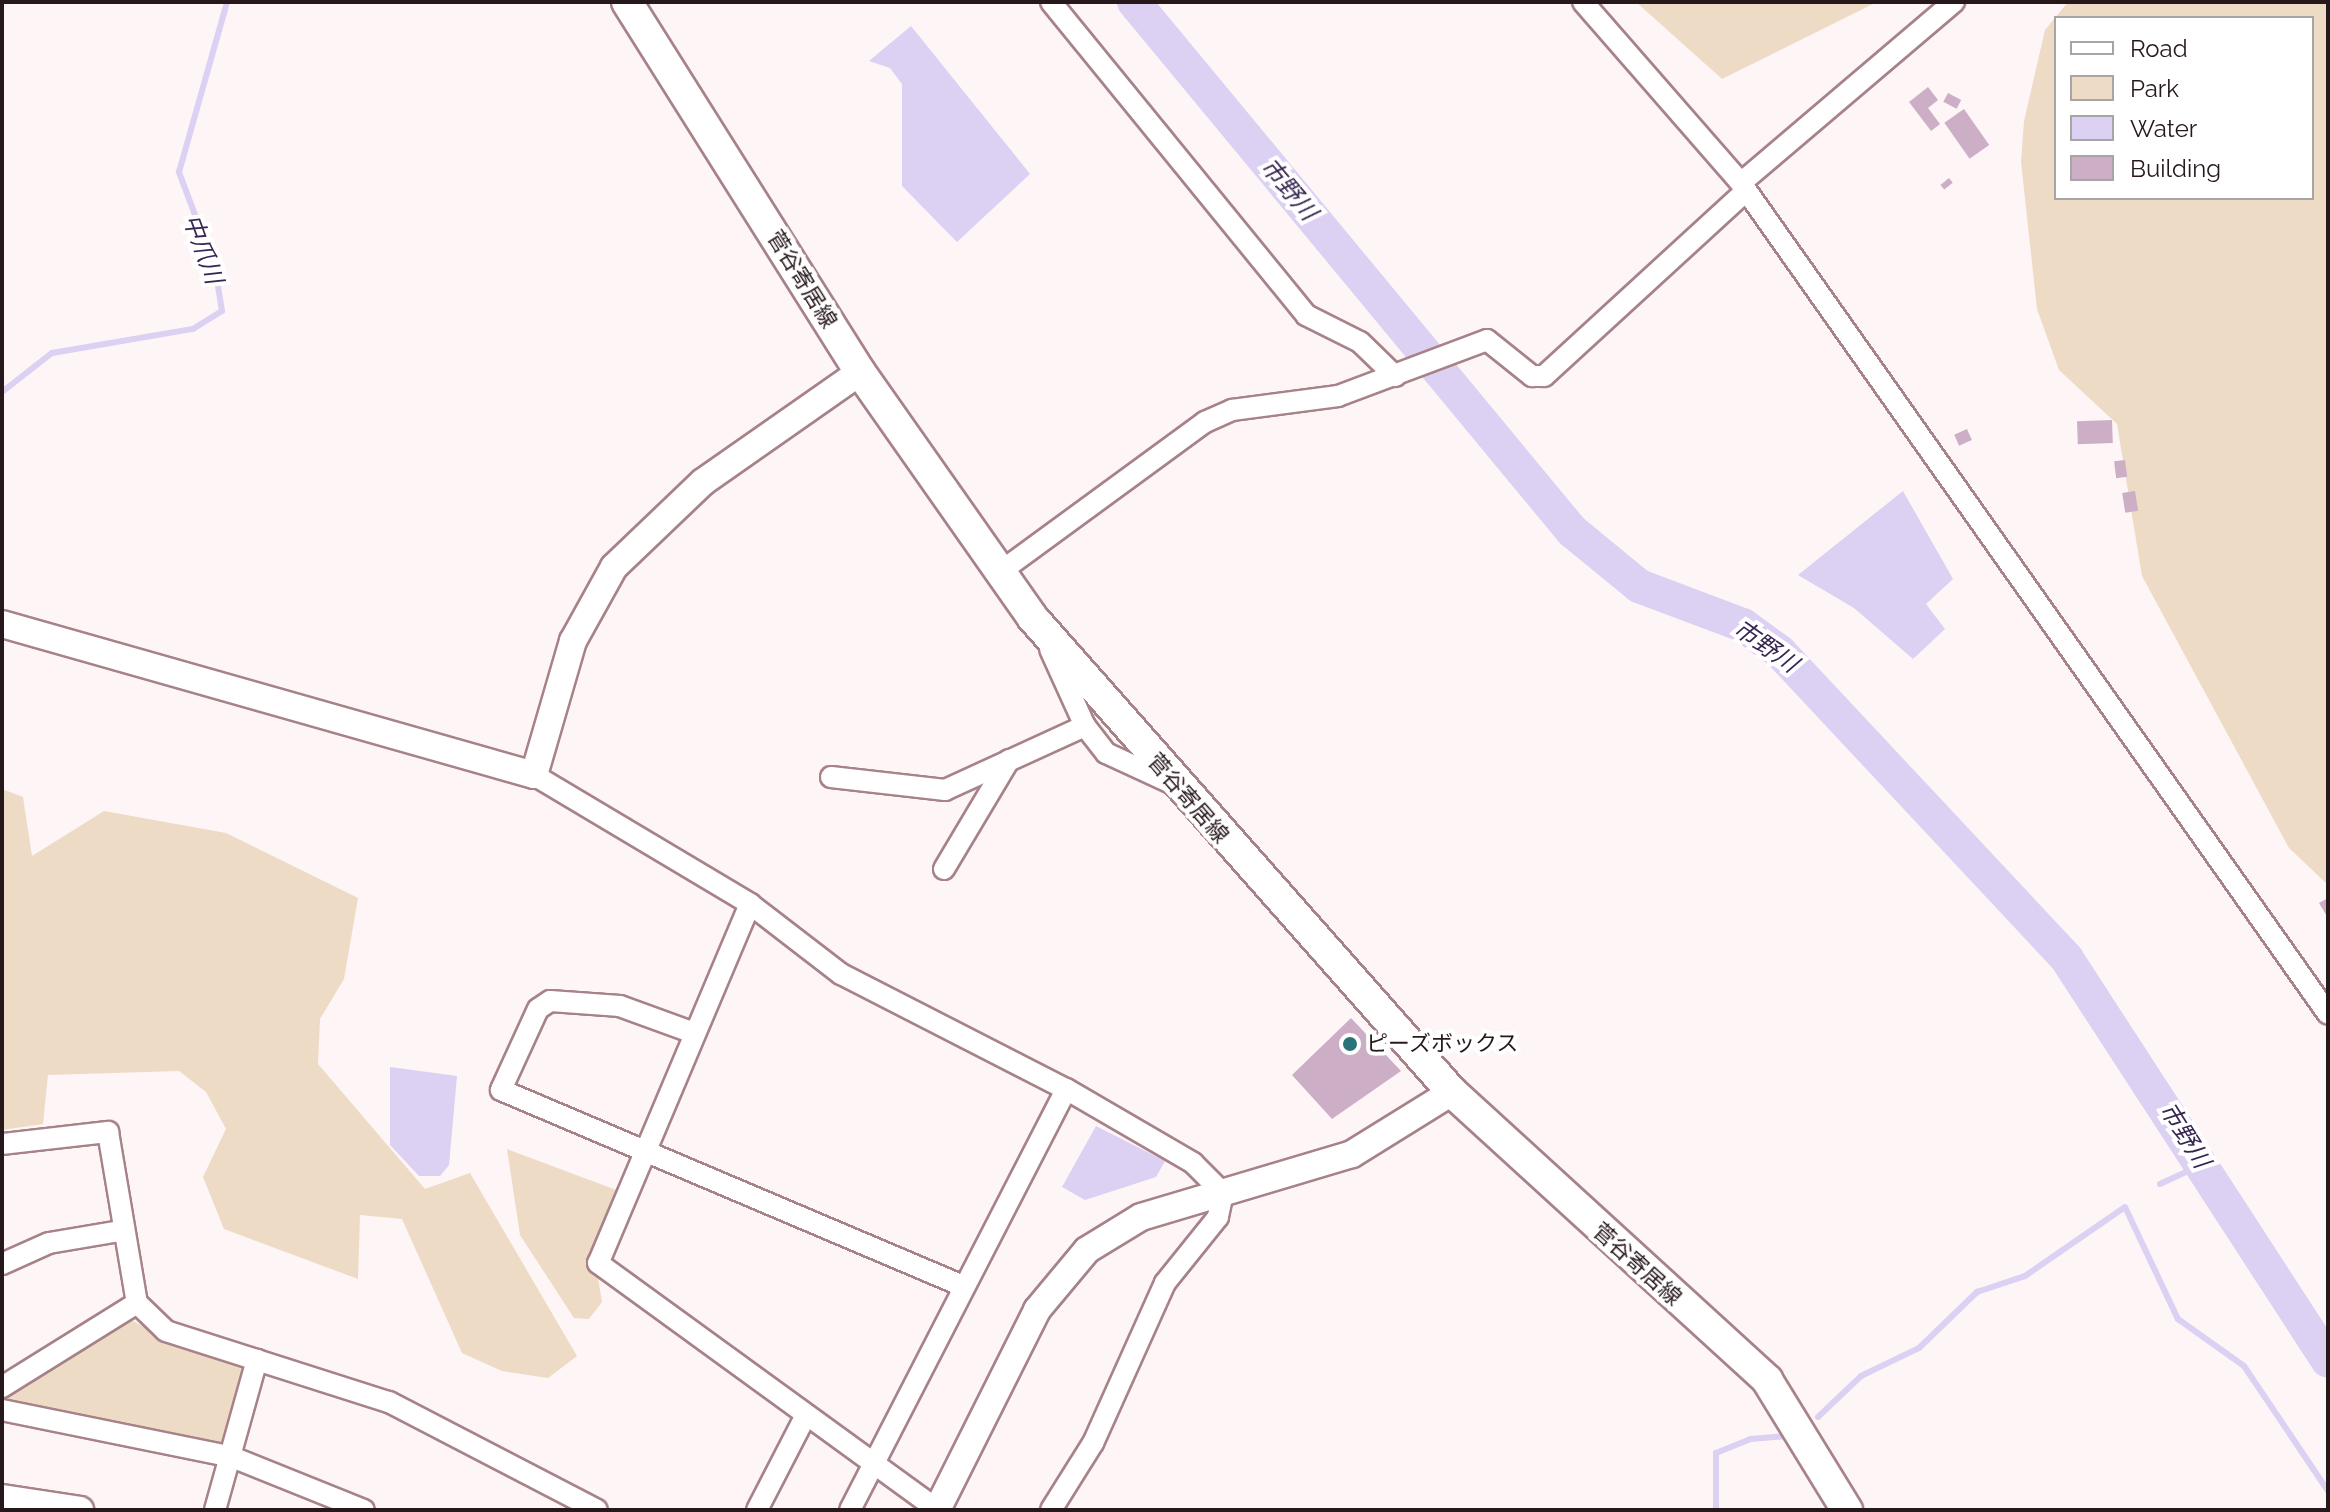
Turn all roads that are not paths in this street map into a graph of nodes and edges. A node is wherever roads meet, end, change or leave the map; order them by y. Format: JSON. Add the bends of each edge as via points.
{"nodes":[{"id":1,"x":627,"y":2,"type":"edge"},
{"id":2,"x":1051,"y":2,"type":"edge"},
{"id":3,"x":1583,"y":2,"type":"edge"},
{"id":4,"x":1954,"y":2,"type":"edge"},
{"id":5,"x":1744,"y":187,"type":"junction"},
{"id":6,"x":860,"y":372,"type":"junction"},
{"id":7,"x":1402,"y":374,"type":"junction"},
{"id":8,"x":1000,"y":572,"type":"junction"},
{"id":9,"x":2,"y":624,"type":"edge"},
{"id":10,"x":1041,"y":627,"type":"junction"},
{"id":11,"x":1085,"y":726,"type":"junction"},
{"id":12,"x":1009,"y":760,"type":"junction"},
{"id":13,"x":534,"y":775,"type":"junction"},
{"id":14,"x":831,"y":777,"type":"dead end"},
{"id":15,"x":1178,"y":786,"type":"junction"},
{"id":16,"x":944,"y":869,"type":"dead end"},
{"id":17,"x":750,"y":904,"type":"junction"},
{"id":18,"x":2328,"y":1014,"type":"edge"},
{"id":19,"x":694,"y":1033,"type":"junction"},
{"id":20,"x":1066,"y":1089,"type":"junction"},
{"id":21,"x":1452,"y":1092,"type":"junction"},
{"id":22,"x":2,"y":1144,"type":"edge"},
{"id":23,"x":644,"y":1154,"type":"junction"},
{"id":24,"x":1223,"y":1193,"type":"junction"},
{"id":25,"x":120,"y":1231,"type":"junction"},
{"id":26,"x":2,"y":1264,"type":"edge"},
{"id":27,"x":963,"y":1286,"type":"junction"},
{"id":28,"x":137,"y":1303,"type":"junction"},
{"id":29,"x":257,"y":1360,"type":"junction"},
{"id":30,"x":2,"y":1387,"type":"edge"},
{"id":31,"x":2,"y":1410,"type":"edge"},
{"id":32,"x":806,"y":1415,"type":"junction"},
{"id":33,"x":232,"y":1457,"type":"junction"},
{"id":34,"x":873,"y":1465,"type":"junction"},
{"id":35,"x":2,"y":1498,"type":"edge"},
{"id":36,"x":567,"y":1503,"type":"edge"},
{"id":37,"x":80,"y":1510,"type":"edge"},
{"id":38,"x":215,"y":1510,"type":"edge"},
{"id":39,"x":364,"y":1510,"type":"edge"},
{"id":40,"x":597,"y":1510,"type":"edge"},
{"id":41,"x":757,"y":1510,"type":"edge"},
{"id":42,"x":850,"y":1510,"type":"edge"},
{"id":43,"x":938,"y":1510,"type":"edge"},
{"id":44,"x":1051,"y":1510,"type":"edge"},
{"id":45,"x":1847,"y":1510,"type":"edge"}],
"edges":[{"from":1,"to":6,"type":"main road","name":"菅谷寄居線"},
{"from":2,"to":7,"type":"street","via":[[1306,315],[1360,342]]},
{"from":3,"to":5,"type":"street"},
{"from":4,"to":5,"type":"street"},
{"from":5,"to":7,"type":"street","via":[[1544,376],[1532,376],[1487,340]]},
{"from":5,"to":18,"type":"street"},
{"from":6,"to":8,"type":"main road","name":"菅谷寄居線"},
{"from":6,"to":13,"type":"street","via":[[703,482],[614,567],[573,641]]},
{"from":7,"to":8,"type":"street","via":[[1338,396],[1232,410],[1205,422]]},
{"from":8,"to":10,"type":"main road","name":"菅谷寄居線"},
{"from":9,"to":13,"type":"street"},
{"from":10,"to":11,"type":"street"},
{"from":10,"to":15,"type":"main road","name":"菅谷寄居線"},
{"from":11,"to":12,"type":"street"},
{"from":11,"to":15,"type":"street","via":[[1106,753]]},
{"from":12,"to":14,"type":"street","via":[[945,790]]},
{"from":12,"to":16,"type":"street"},
{"from":13,"to":17,"type":"street"},
{"from":15,"to":21,"type":"main road","name":"菅谷寄居線"},
{"from":17,"to":19,"type":"street"},
{"from":17,"to":20,"type":"street","via":[[841,974]]},
{"from":19,"to":23,"type":"street"},
{"from":19,"to":23,"type":"street","via":[[620,1006],[550,1001],[538,1009],[501,1090]]},
{"from":20,"to":24,"type":"street","via":[[1193,1163]]},
{"from":20,"to":27,"type":"street"},
{"from":21,"to":24,"type":"street","via":[[1352,1154]]},
{"from":21,"to":45,"type":"main road","name":"菅谷寄居線","via":[[1767,1380]]},
{"from":22,"to":25,"type":"street","via":[[108,1132]]},
{"from":23,"to":27,"type":"street"},
{"from":23,"to":32,"type":"street","via":[[598,1263]]},
{"from":24,"to":43,"type":"street","via":[[1141,1217],[1087,1250],[1037,1310]]},
{"from":24,"to":44,"type":"street","via":[[1218,1217],[1165,1283],[1093,1443]]},
{"from":25,"to":26,"type":"street","via":[[49,1243]]},
{"from":25,"to":28,"type":"street"},
{"from":27,"to":34,"type":"street"},
{"from":28,"to":29,"type":"street","via":[[166,1331]]},
{"from":28,"to":30,"type":"street"},
{"from":29,"to":33,"type":"street"},
{"from":29,"to":36,"type":"street","via":[[389,1402]]},
{"from":31,"to":33,"type":"street"},
{"from":32,"to":34,"type":"street"},
{"from":32,"to":41,"type":"street"},
{"from":33,"to":38,"type":"street"},
{"from":33,"to":39,"type":"street"},
{"from":34,"to":42,"type":"street"},
{"from":34,"to":43,"type":"street"},
{"from":35,"to":37,"type":"street"},
{"from":36,"to":40,"type":"street"}]}
